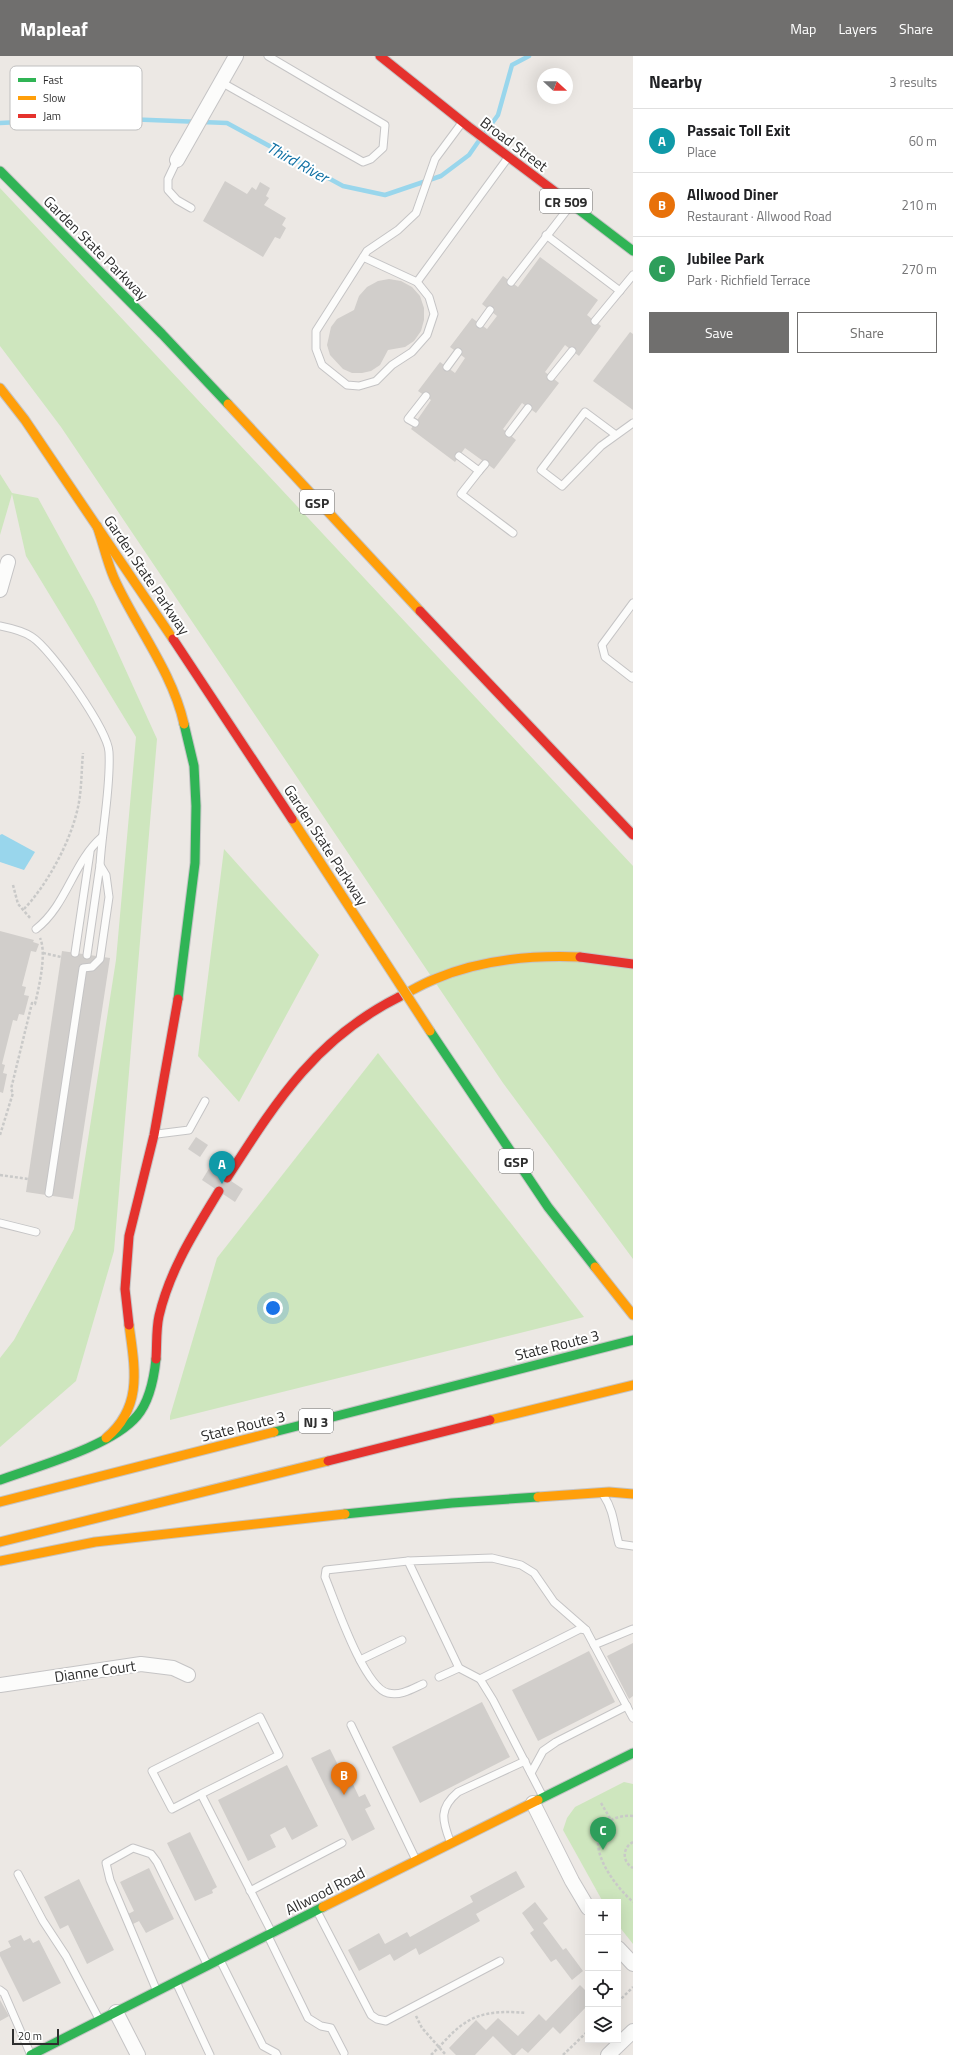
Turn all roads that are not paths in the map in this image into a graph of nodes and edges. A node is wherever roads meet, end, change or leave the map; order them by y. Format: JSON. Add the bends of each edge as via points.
{"nodes":[{"id":1,"x":236,"y":56,"type":"edge"},
{"id":2,"x":268,"y":56,"type":"edge"},
{"id":3,"x":384,"y":57,"type":"edge"},
{"id":4,"x":221,"y":82,"type":"junction"},
{"id":5,"x":466,"y":125,"type":"junction"},
{"id":6,"x":509,"y":157,"type":"junction"},
{"id":7,"x":177,"y":160,"type":"joint"},
{"id":8,"x":0,"y":171,"type":"edge"},
{"id":9,"x":570,"y":205,"type":"junction"},
{"id":10,"x":191,"y":208,"type":"dead end"},
{"id":11,"x":546,"y":235,"type":"junction"},
{"id":12,"x":633,"y":251,"type":"edge"},
{"id":13,"x":363,"y":257,"type":"junction"},
{"id":14,"x":633,"y":275,"type":"edge"},
{"id":15,"x":417,"y":282,"type":"junction"},
{"id":16,"x":511,"y":282,"type":"dead end"},
{"id":17,"x":620,"y":291,"type":"junction"},
{"id":18,"x":490,"y":310,"type":"dead end"},
{"id":19,"x":594,"y":321,"type":"dead end"},
{"id":20,"x":480,"y":324,"type":"dead end"},
{"id":21,"x":572,"y":351,"type":"dead end"},
{"id":22,"x":458,"y":352,"type":"dead end"},
{"id":23,"x":447,"y":367,"type":"dead end"},
{"id":24,"x":552,"y":377,"type":"dead end"},
{"id":25,"x":0,"y":388,"type":"edge"},
{"id":26,"x":426,"y":396,"type":"dead end"},
{"id":27,"x":528,"y":408,"type":"dead end"},
{"id":28,"x":415,"y":423,"type":"dead end"},
{"id":29,"x":633,"y":423,"type":"edge"},
{"id":30,"x":509,"y":433,"type":"dead end"},
{"id":31,"x":616,"y":435,"type":"junction"},
{"id":32,"x":458,"y":456,"type":"dead end"},
{"id":33,"x":485,"y":464,"type":"dead end"},
{"id":34,"x":479,"y":471,"type":"junction"},
{"id":35,"x":97,"y":526,"type":"junction"},
{"id":36,"x":513,"y":533,"type":"dead end"},
{"id":37,"x":8,"y":562,"type":"dead end"},
{"id":38,"x":0,"y":590,"type":"edge"},
{"id":39,"x":633,"y":602,"type":"edge"},
{"id":40,"x":0,"y":626,"type":"edge"},
{"id":41,"x":633,"y":676,"type":"edge"},
{"id":42,"x":600,"y":800,"type":"junction"},
{"id":43,"x":633,"y":829,"type":"edge"},
{"id":44,"x":633,"y":834,"type":"edge"},
{"id":45,"x":102,"y":837,"type":"junction"},
{"id":46,"x":91,"y":846,"type":"junction"},
{"id":47,"x":100,"y":865,"type":"junction"},
{"id":48,"x":36,"y":930,"type":"road end"},
{"id":49,"x":75,"y":953,"type":"dead end"},
{"id":50,"x":86,"y":955,"type":"dead end"},
{"id":51,"x":633,"y":964,"type":"edge"},
{"id":52,"x":205,"y":1101,"type":"dead end"},
{"id":53,"x":154,"y":1135,"type":"junction"},
{"id":54,"x":227,"y":1178,"type":"dead end"},
{"id":55,"x":219,"y":1191,"type":"dead end"},
{"id":56,"x":49,"y":1193,"type":"dead end"},
{"id":57,"x":0,"y":1223,"type":"edge"},
{"id":58,"x":36,"y":1232,"type":"dead end"},
{"id":59,"x":633,"y":1315,"type":"edge"},
{"id":60,"x":633,"y":1340,"type":"edge"},
{"id":61,"x":633,"y":1385,"type":"edge"},
{"id":62,"x":106,"y":1438,"type":"junction"},
{"id":63,"x":0,"y":1480,"type":"edge"},
{"id":64,"x":602,"y":1492,"type":"junction"},
{"id":65,"x":633,"y":1494,"type":"edge"},
{"id":66,"x":0,"y":1502,"type":"edge"},
{"id":67,"x":0,"y":1542,"type":"edge"},
{"id":68,"x":633,"y":1546,"type":"edge"},
{"id":69,"x":0,"y":1561,"type":"edge"},
{"id":70,"x":408,"y":1561,"type":"junction"},
{"id":71,"x":633,"y":1629,"type":"edge"},
{"id":72,"x":586,"y":1630,"type":"junction"},
{"id":73,"x":402,"y":1640,"type":"dead end"},
{"id":74,"x":594,"y":1645,"type":"junction"},
{"id":75,"x":360,"y":1660,"type":"junction"},
{"id":76,"x":459,"y":1668,"type":"junction"},
{"id":77,"x":188,"y":1675,"type":"dead end"},
{"id":78,"x":439,"y":1677,"type":"dead end"},
{"id":79,"x":480,"y":1679,"type":"junction"},
{"id":80,"x":423,"y":1684,"type":"dead end"},
{"id":81,"x":0,"y":1685,"type":"edge"},
{"id":82,"x":627,"y":1706,"type":"junction"},
{"id":83,"x":633,"y":1718,"type":"edge"},
{"id":84,"x":351,"y":1725,"type":"dead end"},
{"id":85,"x":633,"y":1753,"type":"edge"},
{"id":86,"x":525,"y":1761,"type":"junction"},
{"id":87,"x":531,"y":1773,"type":"junction"},
{"id":88,"x":201,"y":1794,"type":"junction"},
{"id":89,"x":538,"y":1800,"type":"junction"},
{"id":90,"x":342,"y":1843,"type":"dead end"},
{"id":91,"x":451,"y":1843,"type":"junction"},
{"id":92,"x":416,"y":1860,"type":"junction"},
{"id":93,"x":18,"y":1874,"type":"dead end"},
{"id":94,"x":250,"y":1891,"type":"junction"},
{"id":95,"x":585,"y":1903,"type":"edge"},
{"id":96,"x":317,"y":1910,"type":"junction"},
{"id":97,"x":270,"y":1934,"type":"junction"},
{"id":98,"x":621,"y":1951,"type":"edge"},
{"id":99,"x":220,"y":1960,"type":"junction"},
{"id":100,"x":500,"y":1961,"type":"dead end"},
{"id":101,"x":633,"y":1964,"type":"edge"},
{"id":102,"x":208,"y":1966,"type":"junction"},
{"id":103,"x":176,"y":1982,"type":"junction"},
{"id":104,"x":0,"y":1990,"type":"edge"},
{"id":105,"x":157,"y":1991,"type":"junction"},
{"id":106,"x":116,"y":2012,"type":"junction"},
{"id":107,"x":100,"y":2020,"type":"junction"},
{"id":108,"x":633,"y":2031,"type":"edge"},
{"id":109,"x":344,"y":2053,"type":"dead end"},
{"id":110,"x":31,"y":2055,"type":"edge"},
{"id":111,"x":138,"y":2055,"type":"edge"},
{"id":112,"x":210,"y":2055,"type":"edge"},
{"id":113,"x":278,"y":2055,"type":"edge"},
{"id":114,"x":608,"y":2055,"type":"edge"}],
"edges":[{"from":1,"to":4,"type":"street"},
{"from":2,"to":4,"type":"lane","via":[[385,125],[383,148],[371,159],[363,162]]},
{"from":3,"to":5,"type":"main road","name":"Broad Street","number":"CR 509"},
{"from":4,"to":7,"type":"street"},
{"from":5,"to":6,"type":"main road","name":"Broad Street","number":"CR 509"},
{"from":5,"to":13,"type":"lane","via":[[435,159],[416,213],[398,230],[367,251]]},
{"from":6,"to":9,"type":"main road","name":"Broad Street","number":"CR 509"},
{"from":6,"to":15,"type":"lane"},
{"from":7,"to":10,"type":"lane","via":[[168,179],[168,190],[177,200]]},
{"from":8,"to":42,"type":"main road","name":"Garden State Parkway","number":"GSP","via":[[162,334]]},
{"from":9,"to":11,"type":"lane"},
{"from":9,"to":12,"type":"main road","name":"Broad Street","number":"CR 509"},
{"from":11,"to":16,"type":"lane"},
{"from":11,"to":17,"type":"lane"},
{"from":13,"to":15,"type":"lane"},
{"from":13,"to":15,"type":"lane","via":[[316,331],[316,349],[322,365],[347,385],[359,386],[376,382],[392,365],[412,352],[427,335],[434,314],[429,297]]},
{"from":14,"to":17,"type":"lane"},
{"from":17,"to":19,"type":"lane"},
{"from":18,"to":20,"type":"lane"},
{"from":21,"to":24,"type":"lane"},
{"from":22,"to":23,"type":"lane"},
{"from":25,"to":35,"type":"main road","name":"Garden State Parkway","number":"GSP","via":[[25,420]]},
{"from":26,"to":28,"type":"lane","via":[[408,419]]},
{"from":27,"to":30,"type":"lane"},
{"from":29,"to":31,"type":"lane"},
{"from":31,"to":31,"type":"lane","via":[[601,446],[562,486],[541,470],[585,412]]},
{"from":32,"to":34,"type":"lane"},
{"from":33,"to":34,"type":"lane"},
{"from":34,"to":36,"type":"lane","via":[[461,494]]},
{"from":35,"to":53,"type":"main road","via":[[114,578],[180,707],[194,766],[195,863],[181,980]]},
{"from":35,"to":59,"type":"main road","name":"Garden State Parkway","number":"GSP","bridge":true,"via":[[226,717],[540,1196]]},
{"from":37,"to":38,"type":"street"},
{"from":39,"to":41,"type":"lane","via":[[602,645],[605,657],[632,678]]},
{"from":40,"to":45,"type":"lane","via":[[31,636],[48,651],[64,672],[105,739],[109,751]]},
{"from":42,"to":43,"type":"main road"},
{"from":42,"to":44,"type":"main road","name":"Garden State Parkway","number":"GSP"},
{"from":45,"to":46,"type":"lane"},
{"from":45,"to":47,"type":"lane"},
{"from":46,"to":48,"type":"lane","via":[[49,919]]},
{"from":46,"to":49,"type":"lane"},
{"from":47,"to":50,"type":"lane"},
{"from":47,"to":56,"type":"lane","via":[[106,875],[109,896],[100,959],[92,967],[83,968]]},
{"from":51,"to":54,"type":"main road","via":[[561,956],[491,962],[435,978],[374,1009],[331,1040],[314,1058],[282,1096]]},
{"from":52,"to":53,"type":"lane","via":[[189,1130]]},
{"from":53,"to":62,"type":"main road","via":[[129,1236],[125,1273],[134,1364],[132,1396],[119,1427]]},
{"from":55,"to":62,"type":"main road","via":[[186,1245],[168,1284],[159,1317],[154,1377],[146,1401],[131,1422]]},
{"from":57,"to":58,"type":"lane"},
{"from":60,"to":66,"type":"main road","name":"State Route 3","number":"NJ 3"},
{"from":61,"to":67,"type":"main road"},
{"from":62,"to":63,"type":"main road","via":[[80,1451]]},
{"from":64,"to":65,"type":"main road"},
{"from":64,"to":68,"type":"lane","via":[[610,1504],[619,1544]]},
{"from":64,"to":69,"type":"main road","via":[[452,1503],[199,1530],[95,1542]]},
{"from":70,"to":72,"type":"lane","via":[[492,1558],[521,1565],[534,1573],[554,1602]]},
{"from":70,"to":75,"type":"lane","via":[[326,1570],[325,1577]]},
{"from":70,"to":76,"type":"lane"},
{"from":71,"to":74,"type":"lane"},
{"from":72,"to":74,"type":"lane"},
{"from":72,"to":79,"type":"lane","via":[[580,1629]]},
{"from":73,"to":75,"type":"lane"},
{"from":74,"to":82,"type":"lane"},
{"from":75,"to":80,"type":"lane","via":[[376,1687],[387,1693],[397,1694]]},
{"from":76,"to":78,"type":"lane"},
{"from":76,"to":79,"type":"lane"},
{"from":77,"to":81,"type":"street","name":"Dianne Court","via":[[173,1668],[141,1664]]},
{"from":79,"to":86,"type":"lane"},
{"from":82,"to":83,"type":"lane"},
{"from":82,"to":87,"type":"lane","via":[[543,1751]]},
{"from":84,"to":92,"type":"lane"},
{"from":85,"to":89,"type":"main road","name":"Allwood Road"},
{"from":86,"to":87,"type":"lane"},
{"from":86,"to":91,"type":"lane","via":[[458,1792],[449,1799],[444,1809],[443,1823]]},
{"from":87,"to":89,"type":"lane"},
{"from":88,"to":88,"type":"lane","via":[[279,1755],[260,1717],[152,1771],[172,1809]]},
{"from":88,"to":94,"type":"lane"},
{"from":89,"to":91,"type":"main road","name":"Allwood Road"},
{"from":89,"to":95,"type":"street","via":[[572,1881]]},
{"from":90,"to":94,"type":"lane"},
{"from":91,"to":92,"type":"main road","name":"Allwood Road"},
{"from":92,"to":96,"type":"main road","name":"Allwood Road"},
{"from":93,"to":107,"type":"lane"},
{"from":94,"to":97,"type":"lane"},
{"from":96,"to":97,"type":"main road","name":"Allwood Road"},
{"from":96,"to":100,"type":"lane","via":[[371,2015],[377,2019],[386,2020]]},
{"from":97,"to":99,"type":"main road","name":"Allwood Road"},
{"from":97,"to":109,"type":"lane","via":[[308,2018],[321,2026],[331,2028]]},
{"from":98,"to":101,"type":"street"},
{"from":99,"to":102,"type":"main road","name":"Allwood Road"},
{"from":99,"to":113,"type":"lane","via":[[263,2046]]},
{"from":102,"to":103,"type":"main road","name":"Allwood Road"},
{"from":102,"to":105,"type":"lane","via":[[157,1862],[150,1854],[133,1848],[106,1863],[110,1880]]},
{"from":103,"to":105,"type":"main road","name":"Allwood Road"},
{"from":103,"to":112,"type":"lane"},
{"from":104,"to":110,"type":"lane","via":[[4,1993]]},
{"from":105,"to":106,"type":"main road","name":"Allwood Road"},
{"from":106,"to":107,"type":"main road","name":"Allwood Road"},
{"from":106,"to":111,"type":"street"},
{"from":107,"to":110,"type":"main road","name":"Allwood Road"},
{"from":108,"to":114,"type":"street"}]}
